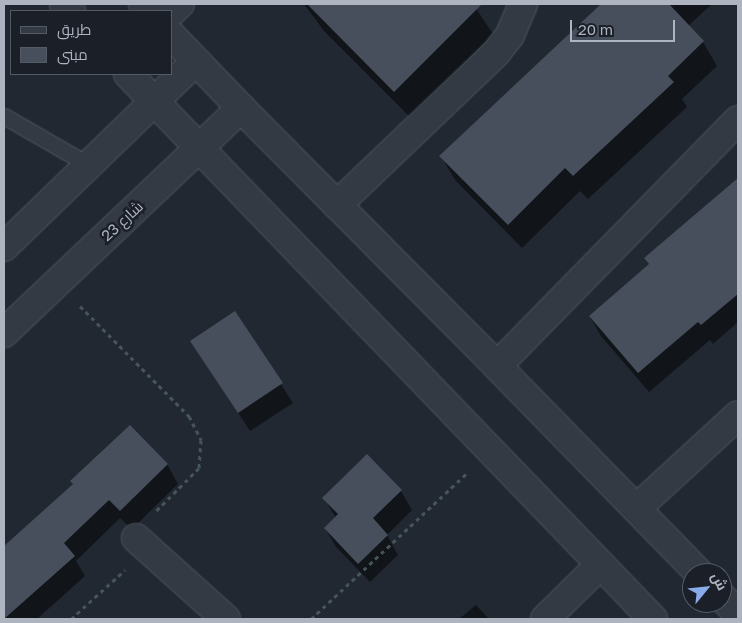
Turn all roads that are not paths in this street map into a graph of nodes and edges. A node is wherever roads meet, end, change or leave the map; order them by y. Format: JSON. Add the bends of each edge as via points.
{"nodes":[{"id":1,"x":523,"y":4,"type":"edge"},
{"id":2,"x":172,"y":36,"type":"edge"},
{"id":3,"x":196,"y":61,"type":"junction"},
{"id":4,"x":129,"y":75,"type":"edge"},
{"id":5,"x":154,"y":102,"type":"junction"},
{"id":6,"x":241,"y":108,"type":"junction"},
{"id":7,"x":4,"y":116,"type":"edge"},
{"id":8,"x":738,"y":120,"type":"edge"},
{"id":9,"x":199,"y":150,"type":"junction"},
{"id":10,"x":89,"y":165,"type":"junction"},
{"id":11,"x":337,"y":205,"type":"junction"},
{"id":12,"x":4,"y":247,"type":"edge"},
{"id":13,"x":4,"y":333,"type":"edge"},
{"id":14,"x":498,"y":366,"type":"junction"},
{"id":15,"x":738,"y":416,"type":"edge"},
{"id":16,"x":636,"y":508,"type":"junction"},
{"id":17,"x":136,"y":538,"type":"road end"},
{"id":18,"x":689,"y":563,"type":"edge"},
{"id":19,"x":600,"y":565,"type":"junction"},
{"id":20,"x":226,"y":619,"type":"edge"},
{"id":21,"x":545,"y":619,"type":"edge"},
{"id":22,"x":653,"y":619,"type":"edge"}],
"edges":[{"from":1,"to":11,"type":"street","via":[[510,35],[496,53]]},
{"from":2,"to":3,"type":"street"},
{"from":3,"to":5,"type":"street"},
{"from":3,"to":6,"type":"street"},
{"from":4,"to":5,"type":"street"},
{"from":5,"to":9,"type":"street"},
{"from":5,"to":10,"type":"street"},
{"from":6,"to":9,"type":"street","name":"شارع 23"},
{"from":6,"to":11,"type":"street"},
{"from":7,"to":10,"type":"lane"},
{"from":8,"to":14,"type":"street"},
{"from":9,"to":13,"type":"street","name":"شارع 23"},
{"from":9,"to":19,"type":"street"},
{"from":10,"to":12,"type":"street"},
{"from":11,"to":14,"type":"street"},
{"from":14,"to":16,"type":"street"},
{"from":15,"to":16,"type":"street"},
{"from":16,"to":18,"type":"street"},
{"from":17,"to":20,"type":"street"},
{"from":19,"to":21,"type":"street"},
{"from":19,"to":22,"type":"street"}]}
